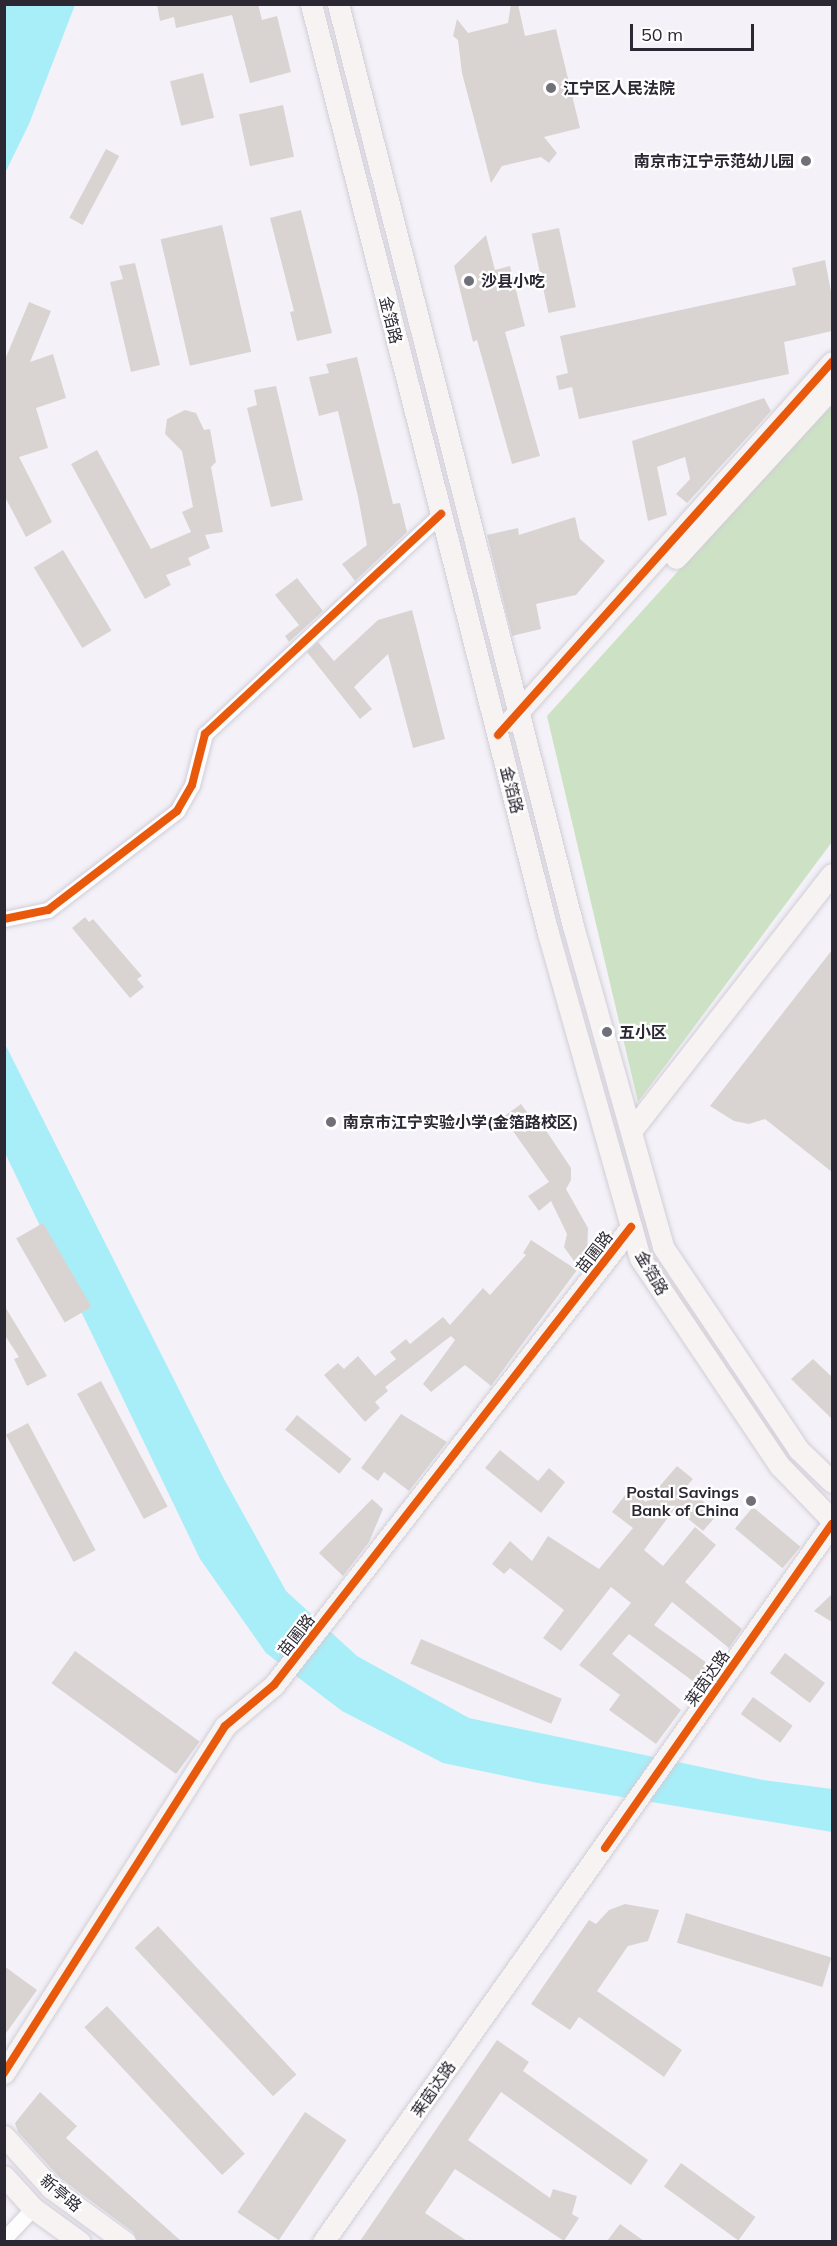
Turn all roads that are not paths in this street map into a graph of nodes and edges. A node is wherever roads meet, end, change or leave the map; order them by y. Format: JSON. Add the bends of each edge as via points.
{"nodes":[{"id":1,"x":311,"y":4,"type":"edge"},
{"id":2,"x":338,"y":4,"type":"edge"},
{"id":3,"x":832,"y":362,"type":"edge"},
{"id":4,"x":832,"y":388,"type":"edge"},
{"id":5,"x":441,"y":514,"type":"junction"},
{"id":6,"x":520,"y":719,"type":"junction"},
{"id":7,"x":499,"y":742,"type":"junction"},
{"id":8,"x":832,"y":874,"type":"edge"},
{"id":9,"x":4,"y":919,"type":"edge"},
{"id":10,"x":631,"y":1131,"type":"junction"},
{"id":11,"x":631,"y":1227,"type":"junction"},
{"id":12,"x":832,"y":1482,"type":"edge"},
{"id":13,"x":832,"y":1522,"type":"edge"},
{"id":14,"x":832,"y":1544,"type":"edge"},
{"id":15,"x":661,"y":1778,"type":"junction"},
{"id":16,"x":613,"y":1848,"type":"junction"},
{"id":17,"x":4,"y":2073,"type":"edge"},
{"id":18,"x":4,"y":2136,"type":"edge"},
{"id":19,"x":4,"y":2176,"type":"edge"},
{"id":20,"x":33,"y":2208,"type":"junction"},
{"id":21,"x":4,"y":2239,"type":"edge"},
{"id":22,"x":80,"y":2241,"type":"edge"},
{"id":23,"x":125,"y":2241,"type":"edge"},
{"id":24,"x":323,"y":2241,"type":"edge"},
{"id":25,"x":338,"y":2241,"type":"edge"}],
"edges":[{"from":1,"to":5,"type":"main road","name":"金箔路"},
{"from":2,"to":6,"type":"main road","name":"金箔路"},
{"from":3,"to":6,"type":"main road"},
{"from":4,"to":6,"type":"main road"},
{"from":5,"to":7,"type":"main road","name":"金箔路"},
{"from":5,"to":9,"type":"street","via":[[205,734],[192,785],[177,811],[48,910]]},
{"from":6,"to":7,"type":"main road"},
{"from":6,"to":10,"type":"main road","name":"金箔路"},
{"from":7,"to":11,"type":"main road","name":"金箔路"},
{"from":8,"to":10,"type":"main road"},
{"from":10,"to":12,"type":"main road","name":"金箔路","via":[[663,1247],[799,1450]]},
{"from":11,"to":13,"type":"main road","name":"金箔路","via":[[640,1258],[780,1466]]},
{"from":11,"to":17,"type":"main road","name":"苗圃路","via":[[274,1685],[225,1726]]},
{"from":13,"to":15,"type":"main road","name":"莱茵达路"},
{"from":14,"to":15,"type":"main road"},
{"from":15,"to":16,"type":"main road","name":"莱茵达路"},
{"from":16,"to":24,"type":"main road","name":"莱茵达路"},
{"from":16,"to":25,"type":"main road"},
{"from":18,"to":23,"type":"main road","name":"新亭路","via":[[51,2188]]},
{"from":19,"to":20,"type":"main road","name":"新亭路"},
{"from":20,"to":21,"type":"street"},
{"from":20,"to":22,"type":"main road","name":"新亭路"}]}
